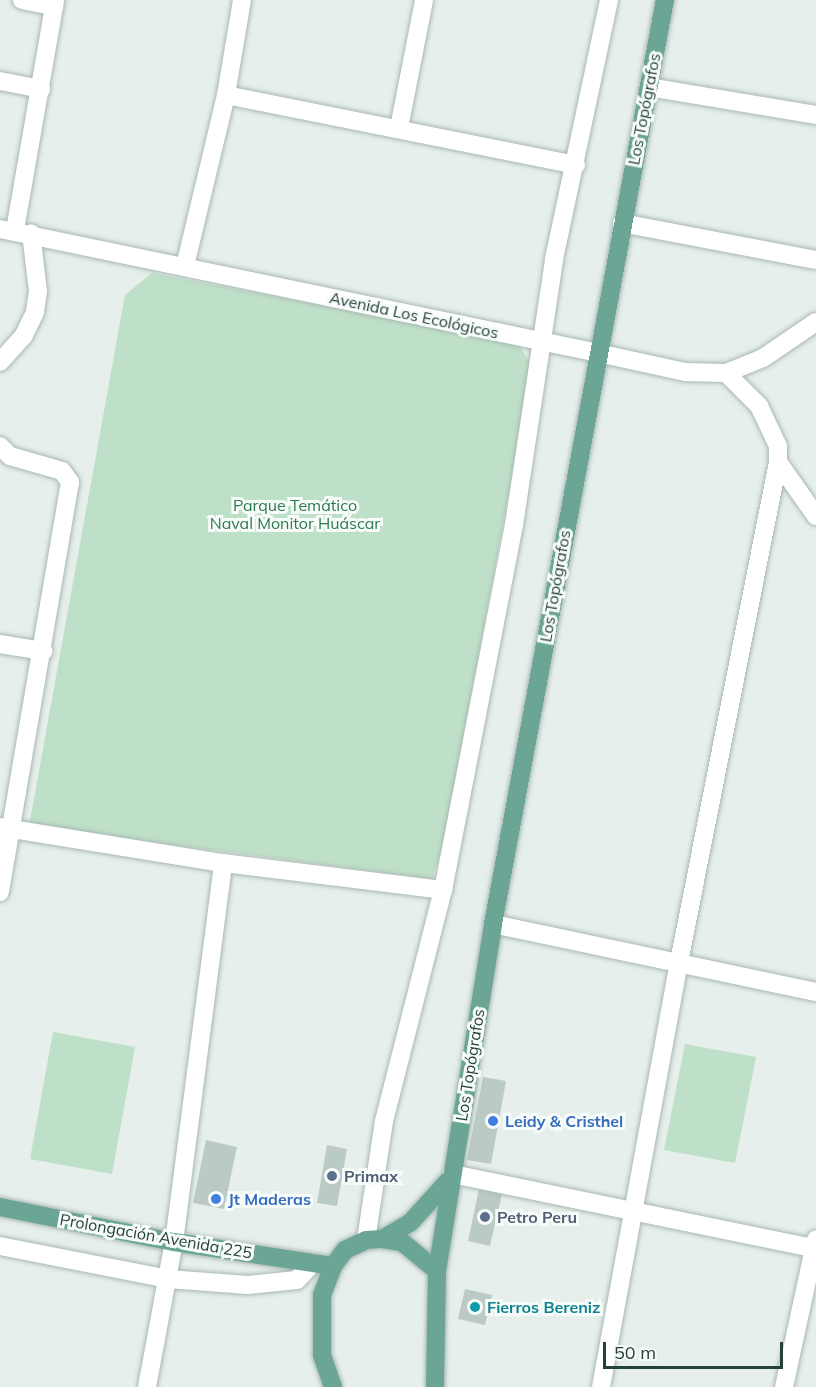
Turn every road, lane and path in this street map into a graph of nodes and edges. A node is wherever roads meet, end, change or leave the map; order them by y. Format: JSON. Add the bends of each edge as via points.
{"nodes":[{"id":1,"x":22,"y":0,"type":"edge"},
{"id":2,"x":242,"y":0,"type":"edge"},
{"id":3,"x":424,"y":0,"type":"edge"},
{"id":4,"x":609,"y":0,"type":"edge"},
{"id":5,"x":665,"y":0,"type":"edge"},
{"id":6,"x":54,"y":3,"type":"edge"},
{"id":7,"x":0,"y":81,"type":"edge"},
{"id":8,"x":649,"y":87,"type":"junction"},
{"id":9,"x":41,"y":89,"type":"junction"},
{"id":10,"x":226,"y":95,"type":"junction"},
{"id":11,"x":816,"y":115,"type":"edge"},
{"id":12,"x":399,"y":128,"type":"junction"},
{"id":13,"x":576,"y":165,"type":"junction"},
{"id":14,"x":622,"y":223,"type":"junction"},
{"id":15,"x":15,"y":231,"type":"edge"},
{"id":16,"x":816,"y":260,"type":"edge"},
{"id":17,"x":185,"y":266,"type":"junction"},
{"id":18,"x":816,"y":321,"type":"edge"},
{"id":19,"x":541,"y":342,"type":"junction"},
{"id":20,"x":598,"y":353,"type":"junction"},
{"id":21,"x":0,"y":362,"type":"edge"},
{"id":22,"x":726,"y":373,"type":"junction"},
{"id":23,"x":0,"y":446,"type":"edge"},
{"id":24,"x":778,"y":462,"type":"junction"},
{"id":25,"x":816,"y":516,"type":"edge"},
{"id":26,"x":0,"y":644,"type":"edge"},
{"id":27,"x":43,"y":651,"type":"junction"},
{"id":28,"x":6,"y":828,"type":"edge"},
{"id":29,"x":223,"y":864,"type":"junction"},
{"id":30,"x":443,"y":890,"type":"junction"},
{"id":31,"x":0,"y":892,"type":"edge"},
{"id":32,"x":493,"y":924,"type":"junction"},
{"id":33,"x":679,"y":962,"type":"junction"},
{"id":34,"x":816,"y":992,"type":"edge"},
{"id":35,"x":452,"y":1174,"type":"junction"},
{"id":36,"x":0,"y":1207,"type":"edge"},
{"id":37,"x":632,"y":1214,"type":"junction"},
{"id":38,"x":374,"y":1240,"type":"junction"},
{"id":39,"x":174,"y":1242,"type":"junction"},
{"id":40,"x":815,"y":1245,"type":"edge"},
{"id":41,"x":0,"y":1246,"type":"edge"},
{"id":42,"x":313,"y":1263,"type":"junction"},
{"id":43,"x":333,"y":1266,"type":"junction"},
{"id":44,"x":437,"y":1271,"type":"junction"},
{"id":45,"x":168,"y":1279,"type":"junction"},
{"id":46,"x":147,"y":1387,"type":"edge"},
{"id":47,"x":333,"y":1387,"type":"edge"},
{"id":48,"x":435,"y":1387,"type":"edge"},
{"id":49,"x":601,"y":1387,"type":"edge"},
{"id":50,"x":784,"y":1387,"type":"edge"}],
"edges":[{"from":1,"to":6,"type":"street"},
{"from":2,"to":10,"type":"street"},
{"from":3,"to":12,"type":"street"},
{"from":4,"to":13,"type":"street"},
{"from":5,"to":8,"type":"main road","name":"Los Topógrafos"},
{"from":6,"to":9,"type":"street"},
{"from":7,"to":9,"type":"street"},
{"from":8,"to":11,"type":"street"},
{"from":8,"to":14,"type":"main road","name":"Los Topógrafos"},
{"from":9,"to":15,"type":"street"},
{"from":10,"to":12,"type":"street"},
{"from":10,"to":17,"type":"street"},
{"from":12,"to":13,"type":"street"},
{"from":13,"to":19,"type":"street","via":[[554,259]]},
{"from":14,"to":16,"type":"street"},
{"from":14,"to":20,"type":"main road","name":"Los Topógrafos"},
{"from":15,"to":17,"type":"street","name":"Avenida Los Ecológicos"},
{"from":15,"to":21,"type":"street","via":[[38,291],[35,312],[24,335]]},
{"from":17,"to":19,"type":"street","name":"Avenida Los Ecológicos"},
{"from":18,"to":22,"type":"street","name":"Avenida Los Ecológicos","via":[[763,357]]},
{"from":19,"to":20,"type":"street","name":"Avenida Los Ecológicos"},
{"from":19,"to":30,"type":"street","via":[[514,525]]},
{"from":20,"to":22,"type":"street","name":"Avenida Los Ecológicos","via":[[685,372]]},
{"from":20,"to":32,"type":"main road","name":"Los Topógrafos"},
{"from":22,"to":24,"type":"street","via":[[759,406],[778,446]]},
{"from":23,"to":27,"type":"street","via":[[10,456],[62,471],[70,482]]},
{"from":24,"to":25,"type":"street"},
{"from":24,"to":33,"type":"street"},
{"from":26,"to":27,"type":"street"},
{"from":27,"to":28,"type":"street"},
{"from":28,"to":29,"type":"street"},
{"from":28,"to":31,"type":"street"},
{"from":29,"to":30,"type":"street"},
{"from":29,"to":39,"type":"street"},
{"from":30,"to":38,"type":"street","via":[[384,1121]]},
{"from":32,"to":33,"type":"street"},
{"from":32,"to":35,"type":"main road","name":"Los Topógrafos"},
{"from":33,"to":34,"type":"street"},
{"from":33,"to":37,"type":"street"},
{"from":35,"to":37,"type":"street"},
{"from":35,"to":38,"type":"main road","name":"Los Topógrafos","via":[[433,1201],[410,1223]]},
{"from":35,"to":44,"type":"main road","name":"Los Topógrafos"},
{"from":36,"to":39,"type":"main road","name":"Prolongación Avenida 225"},
{"from":37,"to":40,"type":"street"},
{"from":37,"to":49,"type":"street"},
{"from":38,"to":43,"type":"main road","name":"Los Topógrafos","via":[[345,1250]]},
{"from":38,"to":44,"type":"main road","via":[[402,1242]]},
{"from":39,"to":42,"type":"main road","name":"Prolongación Avenida 225"},
{"from":39,"to":45,"type":"street"},
{"from":40,"to":50,"type":"street"},
{"from":41,"to":45,"type":"street","name":"Prolongación Avenida 225"},
{"from":42,"to":43,"type":"main road","name":"Prolongación Avenida 225"},
{"from":42,"to":45,"type":"street","name":"Prolongación Avenida 225","via":[[297,1280],[279,1285]]},
{"from":43,"to":47,"type":"main road","via":[[322,1295],[320,1314],[322,1355]]},
{"from":44,"to":48,"type":"main road","name":"Los Topógrafos"},
{"from":45,"to":46,"type":"street"}]}
